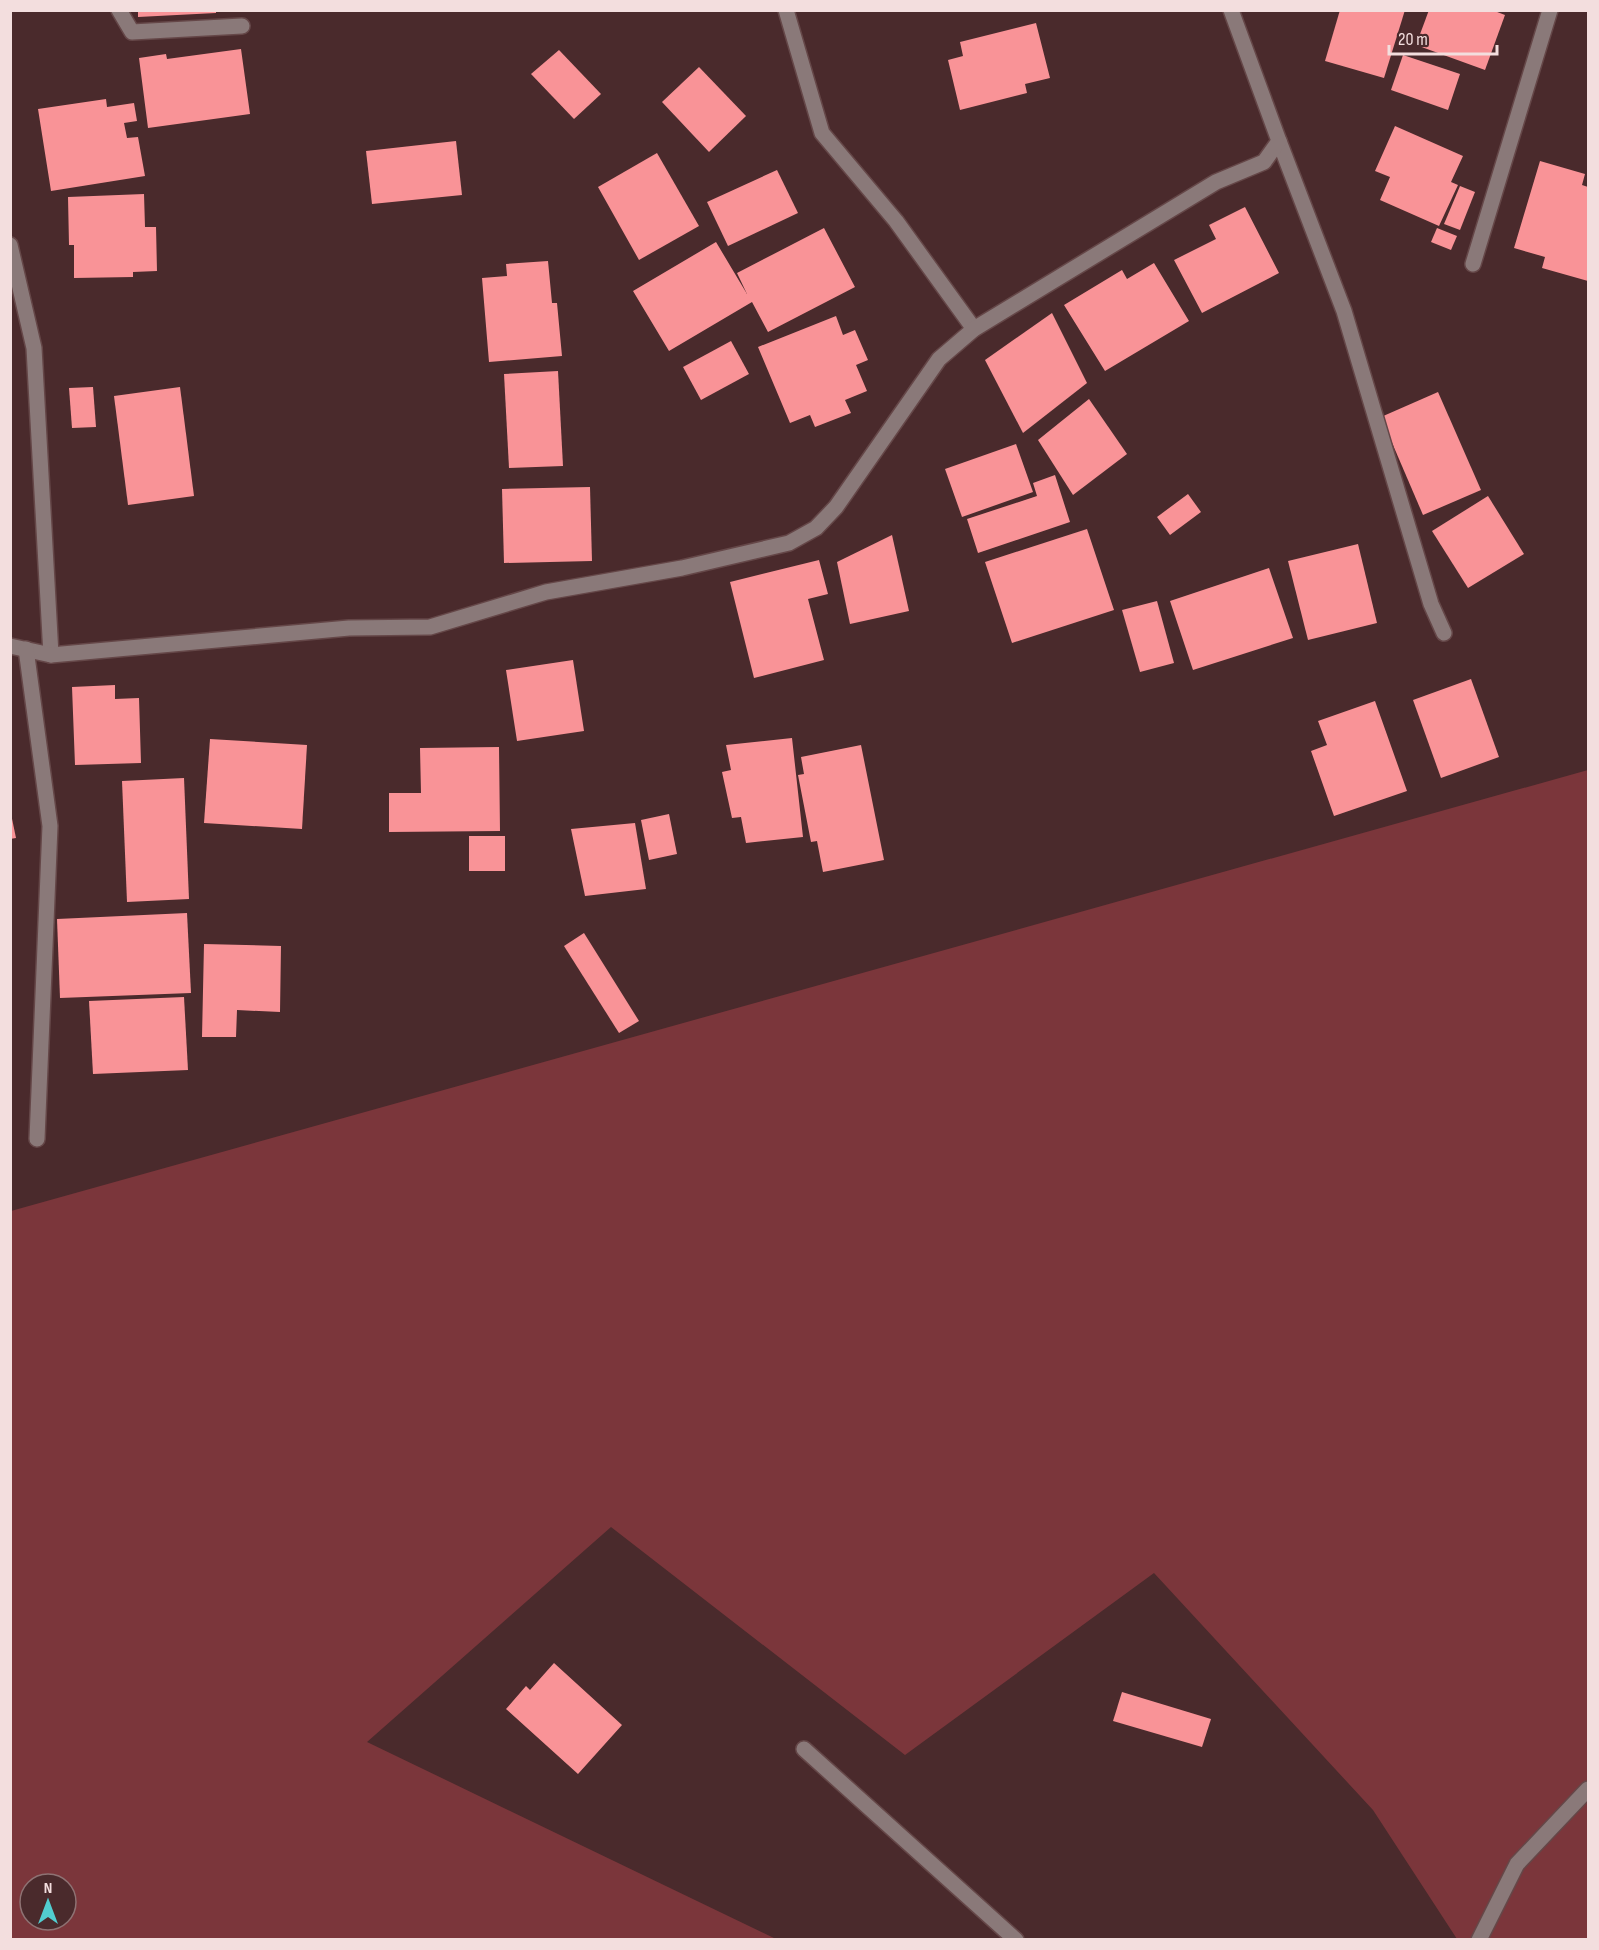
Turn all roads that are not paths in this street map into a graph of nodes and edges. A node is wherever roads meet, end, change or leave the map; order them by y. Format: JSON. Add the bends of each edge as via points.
{"nodes":[{"id":1,"x":119,"y":10,"type":"edge"},
{"id":2,"x":786,"y":10,"type":"edge"},
{"id":3,"x":1231,"y":10,"type":"edge"},
{"id":4,"x":1550,"y":10,"type":"edge"},
{"id":5,"x":242,"y":26,"type":"dead end"},
{"id":6,"x":1279,"y":141,"type":"junction"},
{"id":7,"x":10,"y":245,"type":"edge"},
{"id":8,"x":1473,"y":264,"type":"dead end"},
{"id":9,"x":974,"y":328,"type":"junction"},
{"id":10,"x":1444,"y":633,"type":"dead end"},
{"id":11,"x":10,"y":646,"type":"edge"},
{"id":12,"x":26,"y":649,"type":"junction"},
{"id":13,"x":51,"y":655,"type":"junction"},
{"id":14,"x":37,"y":1139,"type":"dead end"},
{"id":15,"x":804,"y":1749,"type":"dead end"},
{"id":16,"x":1588,"y":1789,"type":"edge"},
{"id":17,"x":1016,"y":1940,"type":"edge"},
{"id":18,"x":1479,"y":1940,"type":"edge"}],
"edges":[{"from":1,"to":5,"type":"street","via":[[132,32]]},
{"from":2,"to":9,"type":"street","via":[[822,133],[896,221]]},
{"from":3,"to":6,"type":"street"},
{"from":4,"to":8,"type":"street"},
{"from":6,"to":9,"type":"street","via":[[1264,162],[1216,182]]},
{"from":6,"to":10,"type":"street","via":[[1344,310],[1431,604]]},
{"from":7,"to":13,"type":"street","via":[[34,348]]},
{"from":9,"to":13,"type":"street","via":[[939,359],[836,507],[816,528],[789,543],[682,568],[546,592],[430,627],[349,628]]},
{"from":11,"to":12,"type":"street"},
{"from":12,"to":13,"type":"street"},
{"from":12,"to":14,"type":"street","via":[[50,826]]},
{"from":15,"to":17,"type":"street"},
{"from":16,"to":18,"type":"street","via":[[1517,1864]]}]}
